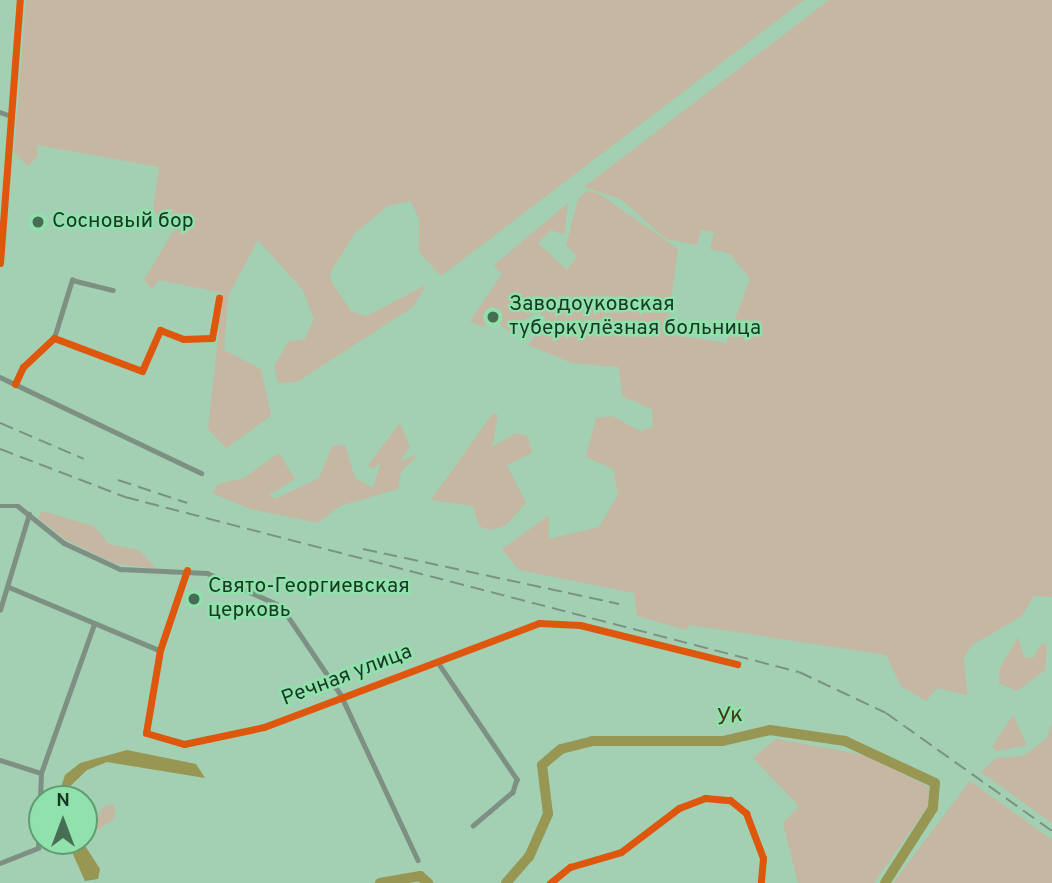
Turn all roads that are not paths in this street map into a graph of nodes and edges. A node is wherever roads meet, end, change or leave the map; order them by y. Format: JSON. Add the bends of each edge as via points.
{"nodes":[{"id":1,"x":20,"y":0,"type":"edge"},
{"id":2,"x":0,"y":112,"type":"edge"},
{"id":3,"x":11,"y":116,"type":"junction"},
{"id":4,"x":0,"y":264,"type":"edge"},
{"id":5,"x":113,"y":290,"type":"dead end"},
{"id":6,"x":219,"y":298,"type":"dead end"},
{"id":7,"x":54,"y":338,"type":"junction"},
{"id":8,"x":0,"y":377,"type":"edge"},
{"id":9,"x":15,"y":384,"type":"junction"},
{"id":10,"x":201,"y":473,"type":"dead end"},
{"id":11,"x":0,"y":506,"type":"edge"},
{"id":12,"x":29,"y":513,"type":"junction"},
{"id":13,"x":187,"y":570,"type":"junction"},
{"id":14,"x":9,"y":587,"type":"junction"},
{"id":15,"x":0,"y":610,"type":"edge"},
{"id":16,"x":93,"y":627,"type":"junction"},
{"id":17,"x":160,"y":650,"type":"junction"},
{"id":18,"x":437,"y":661,"type":"junction"},
{"id":19,"x":737,"y":664,"type":"dead end"},
{"id":20,"x":341,"y":695,"type":"junction"},
{"id":21,"x":0,"y":760,"type":"edge"},
{"id":22,"x":41,"y":773,"type":"junction"},
{"id":23,"x":473,"y":826,"type":"dead end"},
{"id":24,"x":418,"y":860,"type":"dead end"},
{"id":25,"x":0,"y":863,"type":"edge"},
{"id":26,"x":550,"y":883,"type":"edge"},
{"id":27,"x":761,"y":883,"type":"edge"}],
"edges":[{"from":1,"to":3,"type":"street"},
{"from":2,"to":3,"type":"street"},
{"from":3,"to":4,"type":"street"},
{"from":5,"to":7,"type":"street","via":[[72,280]]},
{"from":6,"to":7,"type":"street","via":[[212,338],[183,339],[160,330],[142,372]]},
{"from":7,"to":9,"type":"street","via":[[23,367]]},
{"from":8,"to":9,"type":"street"},
{"from":9,"to":10,"type":"street"},
{"from":11,"to":12,"type":"street"},
{"from":12,"to":13,"type":"street","via":[[64,543],[120,569]]},
{"from":12,"to":14,"type":"street"},
{"from":13,"to":17,"type":"street"},
{"from":13,"to":20,"type":"street","via":[[208,573],[281,606]]},
{"from":14,"to":15,"type":"street"},
{"from":14,"to":16,"type":"street"},
{"from":16,"to":17,"type":"street"},
{"from":16,"to":22,"type":"street"},
{"from":17,"to":20,"type":"street","name":"Речная улица","via":[[146,733],[184,744],[218,740]]},
{"from":18,"to":19,"type":"street","name":"Речная улица","via":[[509,631],[558,622]]},
{"from":18,"to":20,"type":"street","name":"Речная улица"},
{"from":18,"to":23,"type":"street","via":[[517,779],[513,792]]},
{"from":20,"to":24,"type":"street"},
{"from":21,"to":22,"type":"street"},
{"from":22,"to":25,"type":"street","via":[[38,848]]},
{"from":26,"to":27,"type":"street","via":[[570,867],[621,852],[679,808],[705,797],[730,800],[746,813],[763,858]]}]}
